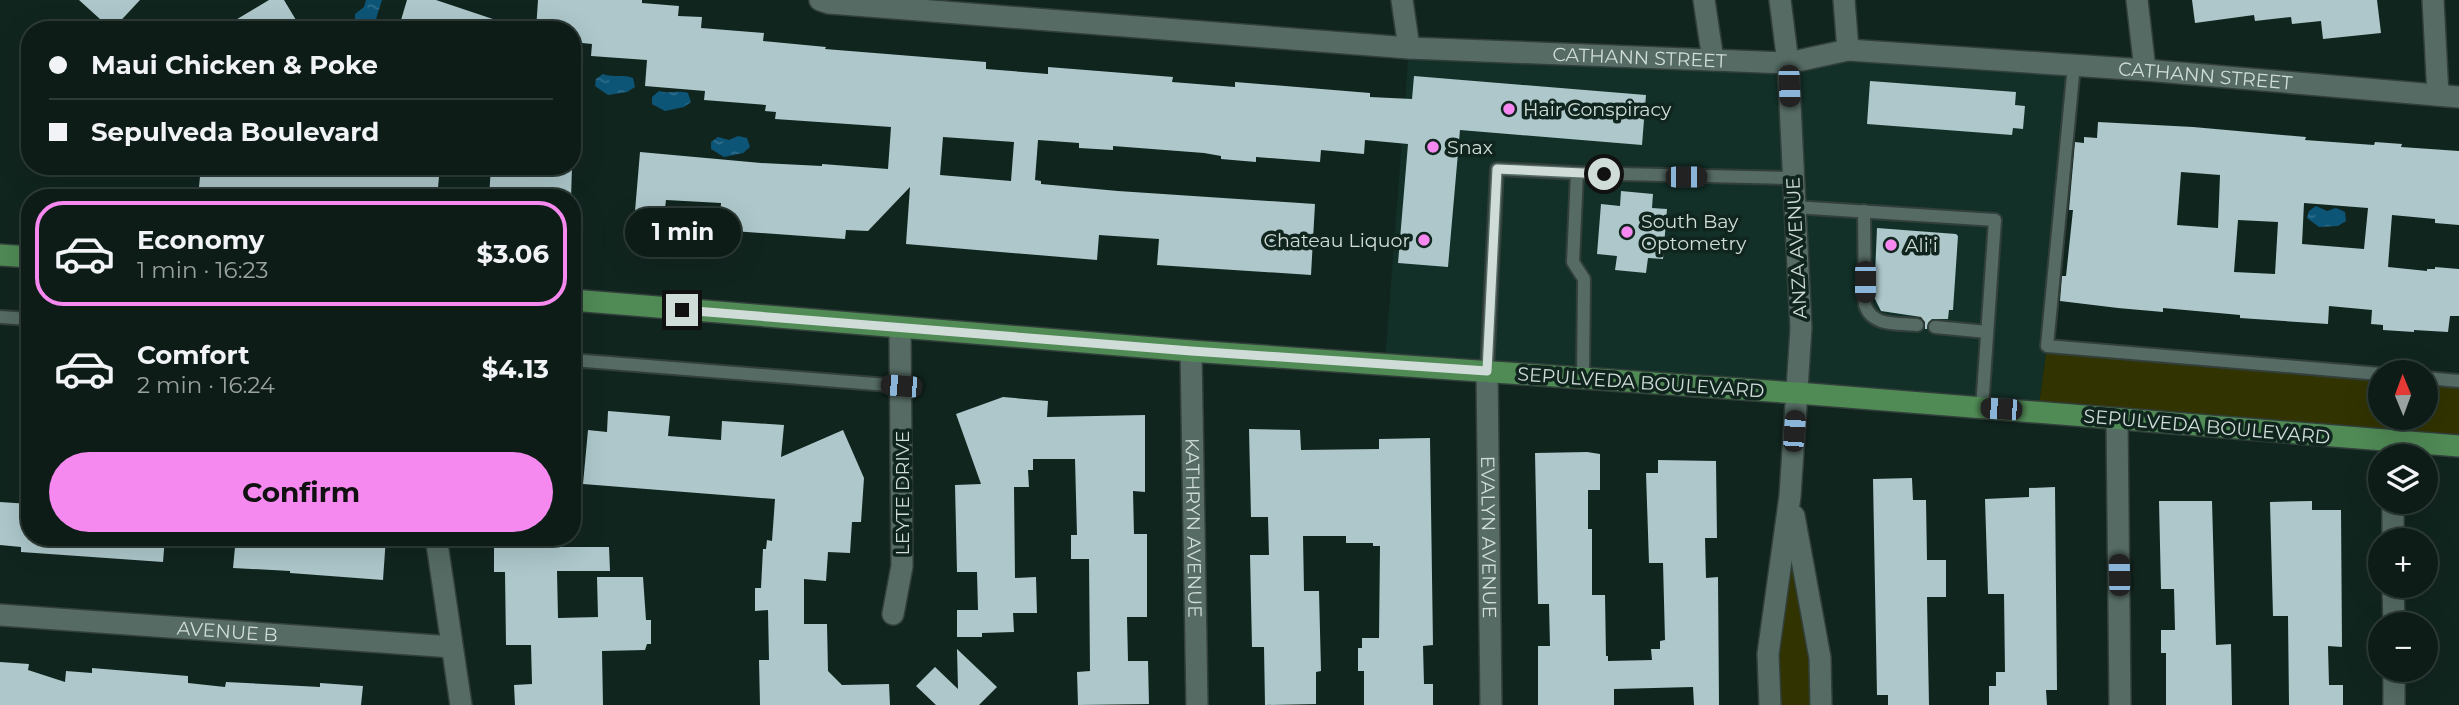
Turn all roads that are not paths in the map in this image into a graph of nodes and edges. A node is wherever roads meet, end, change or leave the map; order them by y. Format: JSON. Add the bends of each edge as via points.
{"nodes":[{"id":1,"x":820,"y":0,"type":"edge"},
{"id":2,"x":1402,"y":0,"type":"edge"},
{"id":3,"x":1704,"y":0,"type":"edge"},
{"id":4,"x":1780,"y":0,"type":"edge"},
{"id":5,"x":1843,"y":0,"type":"edge"},
{"id":6,"x":2137,"y":0,"type":"edge"},
{"id":7,"x":2433,"y":0,"type":"edge"},
{"id":8,"x":1409,"y":48,"type":"junction"},
{"id":9,"x":1848,"y":50,"type":"junction"},
{"id":10,"x":1713,"y":60,"type":"junction"},
{"id":11,"x":1788,"y":64,"type":"junction"},
{"id":12,"x":2074,"y":65,"type":"junction"},
{"id":13,"x":2145,"y":70,"type":"junction"},
{"id":14,"x":2448,"y":96,"type":"edge"},
{"id":15,"x":1577,"y":173,"type":"junction"},
{"id":16,"x":1793,"y":178,"type":"junction"},
{"id":17,"x":1794,"y":207,"type":"junction"},
{"id":18,"x":1864,"y":211,"type":"junction"},
{"id":19,"x":0,"y":255,"type":"edge"},
{"id":20,"x":21,"y":256,"type":"edge"},
{"id":21,"x":581,"y":301,"type":"edge"},
{"id":22,"x":0,"y":317,"type":"edge"},
{"id":23,"x":21,"y":318,"type":"edge"},
{"id":24,"x":1917,"y":325,"type":"dead end"},
{"id":25,"x":1935,"y":327,"type":"dead end"},
{"id":26,"x":900,"y":328,"type":"junction"},
{"id":27,"x":1987,"y":332,"type":"junction"},
{"id":28,"x":1191,"y":351,"type":"junction"},
{"id":29,"x":581,"y":361,"type":"edge"},
{"id":30,"x":1487,"y":371,"type":"junction"},
{"id":31,"x":2368,"y":373,"type":"edge"},
{"id":32,"x":1583,"y":378,"type":"junction"},
{"id":33,"x":2438,"y":379,"type":"edge"},
{"id":34,"x":2459,"y":381,"type":"edge"},
{"id":35,"x":901,"y":386,"type":"junction"},
{"id":36,"x":1797,"y":393,"type":"junction"},
{"id":37,"x":1982,"y":408,"type":"junction"},
{"id":38,"x":2117,"y":419,"type":"junction"},
{"id":39,"x":2368,"y":446,"type":"edge"},
{"id":40,"x":2459,"y":446,"type":"edge"},
{"id":41,"x":2438,"y":447,"type":"edge"},
{"id":42,"x":1790,"y":496,"type":"junction"},
{"id":43,"x":437,"y":546,"type":"edge"},
{"id":44,"x":893,"y":614,"type":"dead end"},
{"id":45,"x":0,"y":615,"type":"edge"},
{"id":46,"x":452,"y":647,"type":"junction"},
{"id":47,"x":2394,"y":682,"type":"edge"},
{"id":48,"x":461,"y":705,"type":"edge"},
{"id":49,"x":1197,"y":705,"type":"edge"},
{"id":50,"x":1491,"y":705,"type":"edge"},
{"id":51,"x":1769,"y":705,"type":"edge"},
{"id":52,"x":1821,"y":705,"type":"edge"},
{"id":53,"x":2120,"y":705,"type":"edge"},
{"id":54,"x":2395,"y":705,"type":"edge"}],
"edges":[{"from":1,"to":8,"type":"street","name":"CATHANN STREET"},
{"from":2,"to":8,"type":"street"},
{"from":3,"to":10,"type":"street"},
{"from":4,"to":11,"type":"street","name":"ANZA AVENUE"},
{"from":5,"to":9,"type":"street"},
{"from":6,"to":13,"type":"street"},
{"from":7,"to":14,"type":"street"},
{"from":8,"to":10,"type":"street","name":"CATHANN STREET"},
{"from":9,"to":11,"type":"street","name":"CATHANN STREET"},
{"from":9,"to":12,"type":"street","name":"CATHANN STREET"},
{"from":10,"to":11,"type":"street","name":"CATHANN STREET"},
{"from":11,"to":16,"type":"street","name":"ANZA AVENUE"},
{"from":12,"to":13,"type":"street","name":"CATHANN STREET"},
{"from":12,"to":31,"type":"lane","via":[[2047,346]]},
{"from":13,"to":14,"type":"street","name":"CATHANN STREET"},
{"from":15,"to":16,"type":"lane"},
{"from":15,"to":30,"type":"lane","via":[[1497,169]]},
{"from":15,"to":32,"type":"lane","via":[[1573,262],[1584,279]]},
{"from":16,"to":17,"type":"street","name":"ANZA AVENUE"},
{"from":17,"to":18,"type":"lane"},
{"from":17,"to":36,"type":"street","name":"ANZA AVENUE","via":[[1801,328]]},
{"from":18,"to":24,"type":"lane","via":[[1867,312],[1877,321]]},
{"from":18,"to":27,"type":"lane","via":[[1995,220]]},
{"from":19,"to":20,"type":"main road"},
{"from":21,"to":26,"type":"main road","name":"SEPULVEDA BOULEVARD"},
{"from":22,"to":23,"type":"lane"},
{"from":25,"to":27,"type":"lane"},
{"from":26,"to":28,"type":"main road","name":"SEPULVEDA BOULEVARD"},
{"from":26,"to":35,"type":"street","name":"LEYTE DRIVE"},
{"from":27,"to":37,"type":"lane"},
{"from":28,"to":30,"type":"main road","name":"SEPULVEDA BOULEVARD"},
{"from":28,"to":49,"type":"street","name":"KATHRYN AVENUE"},
{"from":29,"to":35,"type":"lane"},
{"from":30,"to":32,"type":"main road","name":"SEPULVEDA BOULEVARD"},
{"from":30,"to":50,"type":"street","name":"EVALYN AVENUE"},
{"from":32,"to":36,"type":"main road","name":"SEPULVEDA BOULEVARD"},
{"from":33,"to":34,"type":"lane"},
{"from":35,"to":44,"type":"street","name":"LEYTE DRIVE","via":[[902,566]]},
{"from":36,"to":37,"type":"main road","name":"SEPULVEDA BOULEVARD"},
{"from":36,"to":42,"type":"street","name":"ANZA AVENUE"},
{"from":37,"to":38,"type":"main road","name":"SEPULVEDA BOULEVARD"},
{"from":38,"to":39,"type":"main road","name":"SEPULVEDA BOULEVARD"},
{"from":38,"to":53,"type":"street"},
{"from":40,"to":41,"type":"main road","name":"SEPULVEDA BOULEVARD"},
{"from":42,"to":51,"type":"street","name":"ANZA AVENUE","via":[[1768,654]]},
{"from":42,"to":52,"type":"street","name":"ANZA AVENUE","via":[[1820,658]]},
{"from":43,"to":46,"type":"street"},
{"from":45,"to":46,"type":"street","name":"AVENUE B"},
{"from":46,"to":48,"type":"street"},
{"from":47,"to":54,"type":"street"}]}
